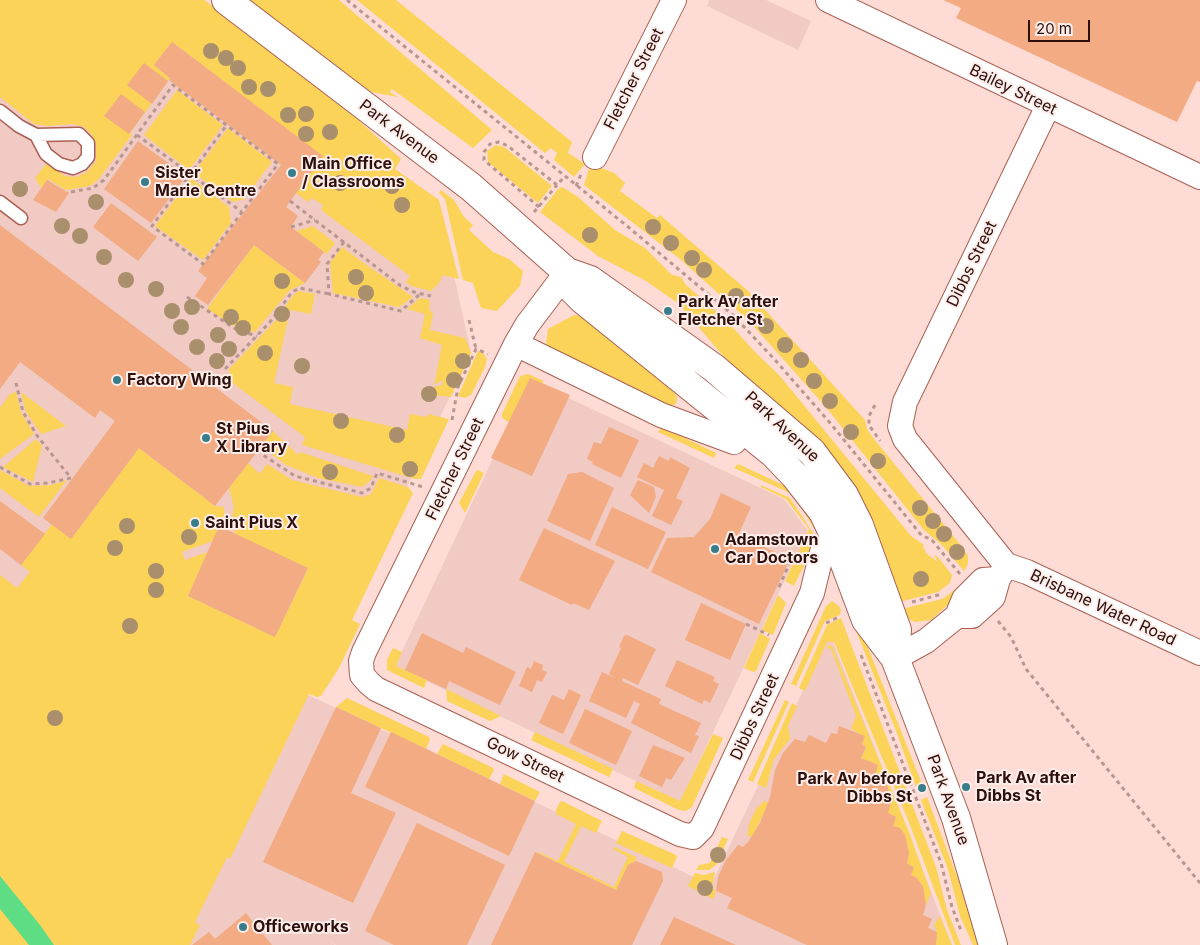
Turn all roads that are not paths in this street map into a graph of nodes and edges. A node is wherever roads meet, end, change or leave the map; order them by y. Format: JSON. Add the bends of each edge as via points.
{"nodes":[{"id":1,"x":226,"y":0,"type":"edge"},
{"id":2,"x":674,"y":0,"type":"edge"},
{"id":3,"x":828,"y":0,"type":"edge"},
{"id":4,"x":1048,"y":106,"type":"junction"},
{"id":5,"x":0,"y":111,"type":"edge"},
{"id":6,"x":36,"y":135,"type":"dead end"},
{"id":7,"x":595,"y":157,"type":"dead end"},
{"id":8,"x":1200,"y":177,"type":"edge"},
{"id":9,"x":0,"y":202,"type":"edge"},
{"id":10,"x":21,"y":218,"type":"dead end"},
{"id":11,"x":567,"y":272,"type":"junction"},
{"id":12,"x":516,"y":344,"type":"junction"},
{"id":13,"x":745,"y":429,"type":"junction"},
{"id":14,"x":857,"y":520,"type":"junction"},
{"id":15,"x":839,"y":548,"type":"junction"},
{"id":16,"x":1002,"y":572,"type":"junction"},
{"id":17,"x":1200,"y":653,"type":"edge"},
{"id":18,"x":895,"y":658,"type":"junction"},
{"id":19,"x":362,"y":675,"type":"joint"},
{"id":20,"x":693,"y":837,"type":"joint"},
{"id":21,"x":994,"y":945,"type":"edge"}],
"edges":[{"from":1,"to":11,"type":"main road","name":"Park Avenue","via":[[471,187]]},
{"from":2,"to":7,"type":"street","name":"Fletcher Street"},
{"from":3,"to":4,"type":"street","name":"Bailey Street"},
{"from":4,"to":8,"type":"street","name":"Bailey Street"},
{"from":4,"to":16,"type":"street","name":"Dibbs Street","via":[[905,402],[900,422],[905,439]]},
{"from":5,"to":6,"type":"lane"},
{"from":9,"to":10,"type":"lane"},
{"from":11,"to":12,"type":"street","name":"Fletcher Street"},
{"from":11,"to":13,"type":"main road","name":"Park Avenue","via":[[573,290],[582,299]]},
{"from":11,"to":14,"type":"main road","name":"Park Avenue","via":[[590,280],[714,368],[765,410],[812,452],[831,475]]},
{"from":12,"to":13,"type":"street","name":"Park Avenue","via":[[661,415],[724,439],[734,442]]},
{"from":12,"to":19,"type":"street","name":"Fletcher Street","via":[[364,652]]},
{"from":13,"to":15,"type":"main road","name":"Park Avenue","via":[[796,476],[822,512]]},
{"from":14,"to":15,"type":"street","name":"Dibbs Street"},
{"from":14,"to":18,"type":"main road","name":"Park Avenue","via":[[897,630]]},
{"from":15,"to":18,"type":"main road","name":"Park Avenue","via":[[866,620]]},
{"from":15,"to":20,"type":"street","name":"Dibbs Street","via":[[831,583],[812,594],[702,828]]},
{"from":16,"to":17,"type":"street","name":"Brisbane Water Road","via":[[1027,572]]},
{"from":16,"to":18,"type":"street","via":[[993,597],[979,598],[972,616],[957,616],[926,642]]},
{"from":18,"to":21,"type":"main road","name":"Park Avenue","via":[[956,818]]},
{"from":19,"to":20,"type":"street","name":"Gow Street","via":[[376,689],[680,834]]}]}
